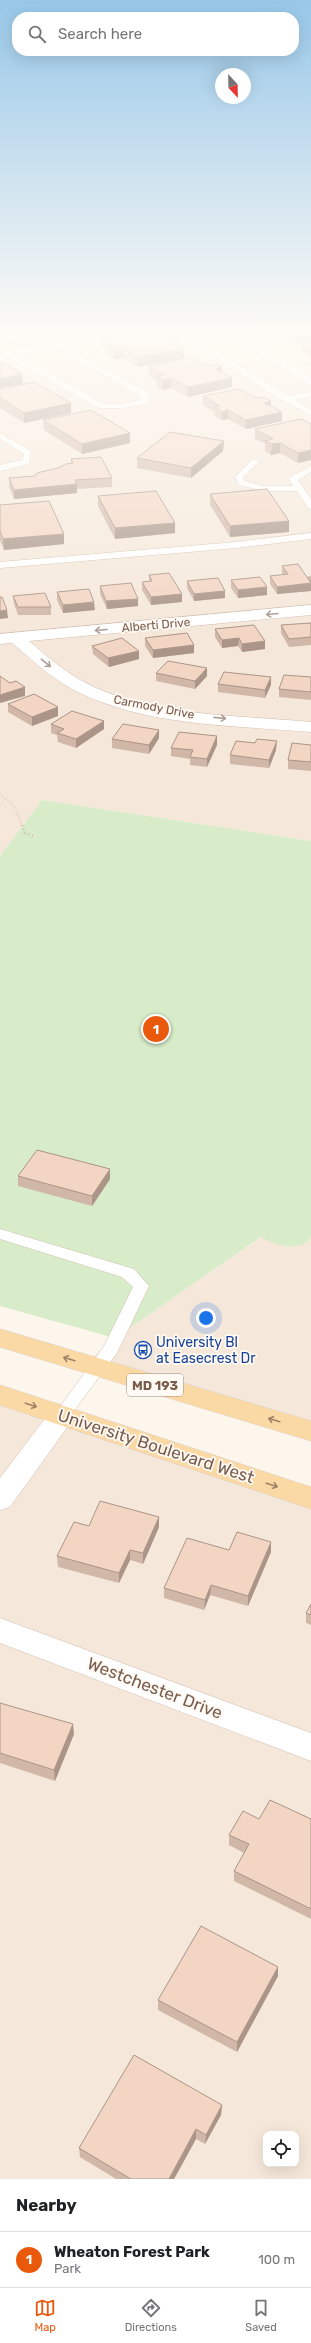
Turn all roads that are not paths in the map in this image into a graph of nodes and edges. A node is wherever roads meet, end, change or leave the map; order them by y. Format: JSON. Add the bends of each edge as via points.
{"nodes":[{"id":1,"x":0,"y":435,"type":"edge"},
{"id":2,"x":256,"y":461,"type":"dead end"},
{"id":3,"x":0,"y":468,"type":"edge"},
{"id":4,"x":311,"y":469,"type":"edge"},
{"id":5,"x":299,"y":488,"type":"junction"},
{"id":6,"x":311,"y":506,"type":"edge"},
{"id":7,"x":311,"y":536,"type":"edge"},
{"id":8,"x":0,"y":565,"type":"edge"},
{"id":9,"x":311,"y":610,"type":"edge"},
{"id":10,"x":8,"y":639,"type":"edge"},
{"id":11,"x":311,"y":727,"type":"edge"},
{"id":12,"x":0,"y":1234,"type":"edge"},
{"id":13,"x":0,"y":1338,"type":"edge"},
{"id":14,"x":97,"y":1368,"type":"junction"},
{"id":15,"x":0,"y":1395,"type":"edge"},
{"id":16,"x":62,"y":1415,"type":"junction"},
{"id":17,"x":311,"y":1431,"type":"edge"},
{"id":18,"x":311,"y":1498,"type":"edge"},
{"id":19,"x":0,"y":1499,"type":"edge"},
{"id":20,"x":0,"y":1630,"type":"edge"},
{"id":21,"x":311,"y":1747,"type":"edge"}],
"edges":[{"from":1,"to":3,"type":"lane","via":[[28,453],[28,457],[26,462]]},
{"from":2,"to":5,"type":"lane","via":[[239,477],[242,483],[269,490]]},
{"from":4,"to":5,"type":"lane","via":[[293,479]]},
{"from":5,"to":6,"type":"lane"},
{"from":7,"to":8,"type":"lane"},
{"from":9,"to":10,"type":"street","name":"Alberti Drive","one_way":true},
{"from":10,"to":11,"type":"street","name":"Carmody Drive","one_way":true,"via":[[86,690],[126,703],[176,714]]},
{"from":12,"to":14,"type":"lane","via":[[128,1272],[141,1286],[111,1349]]},
{"from":14,"to":13,"type":"main road","number":"MD 193","one_way":true},
{"from":14,"to":16,"type":"lane"},
{"from":17,"to":14,"type":"main road","number":"MD 193","one_way":true},
{"from":15,"to":16,"type":"main road","name":"University Boulevard West","one_way":true},
{"from":16,"to":18,"type":"main road","name":"University Boulevard West","one_way":true},
{"from":16,"to":19,"type":"street"},
{"from":20,"to":21,"type":"street","name":"Westchester Drive"}]}
